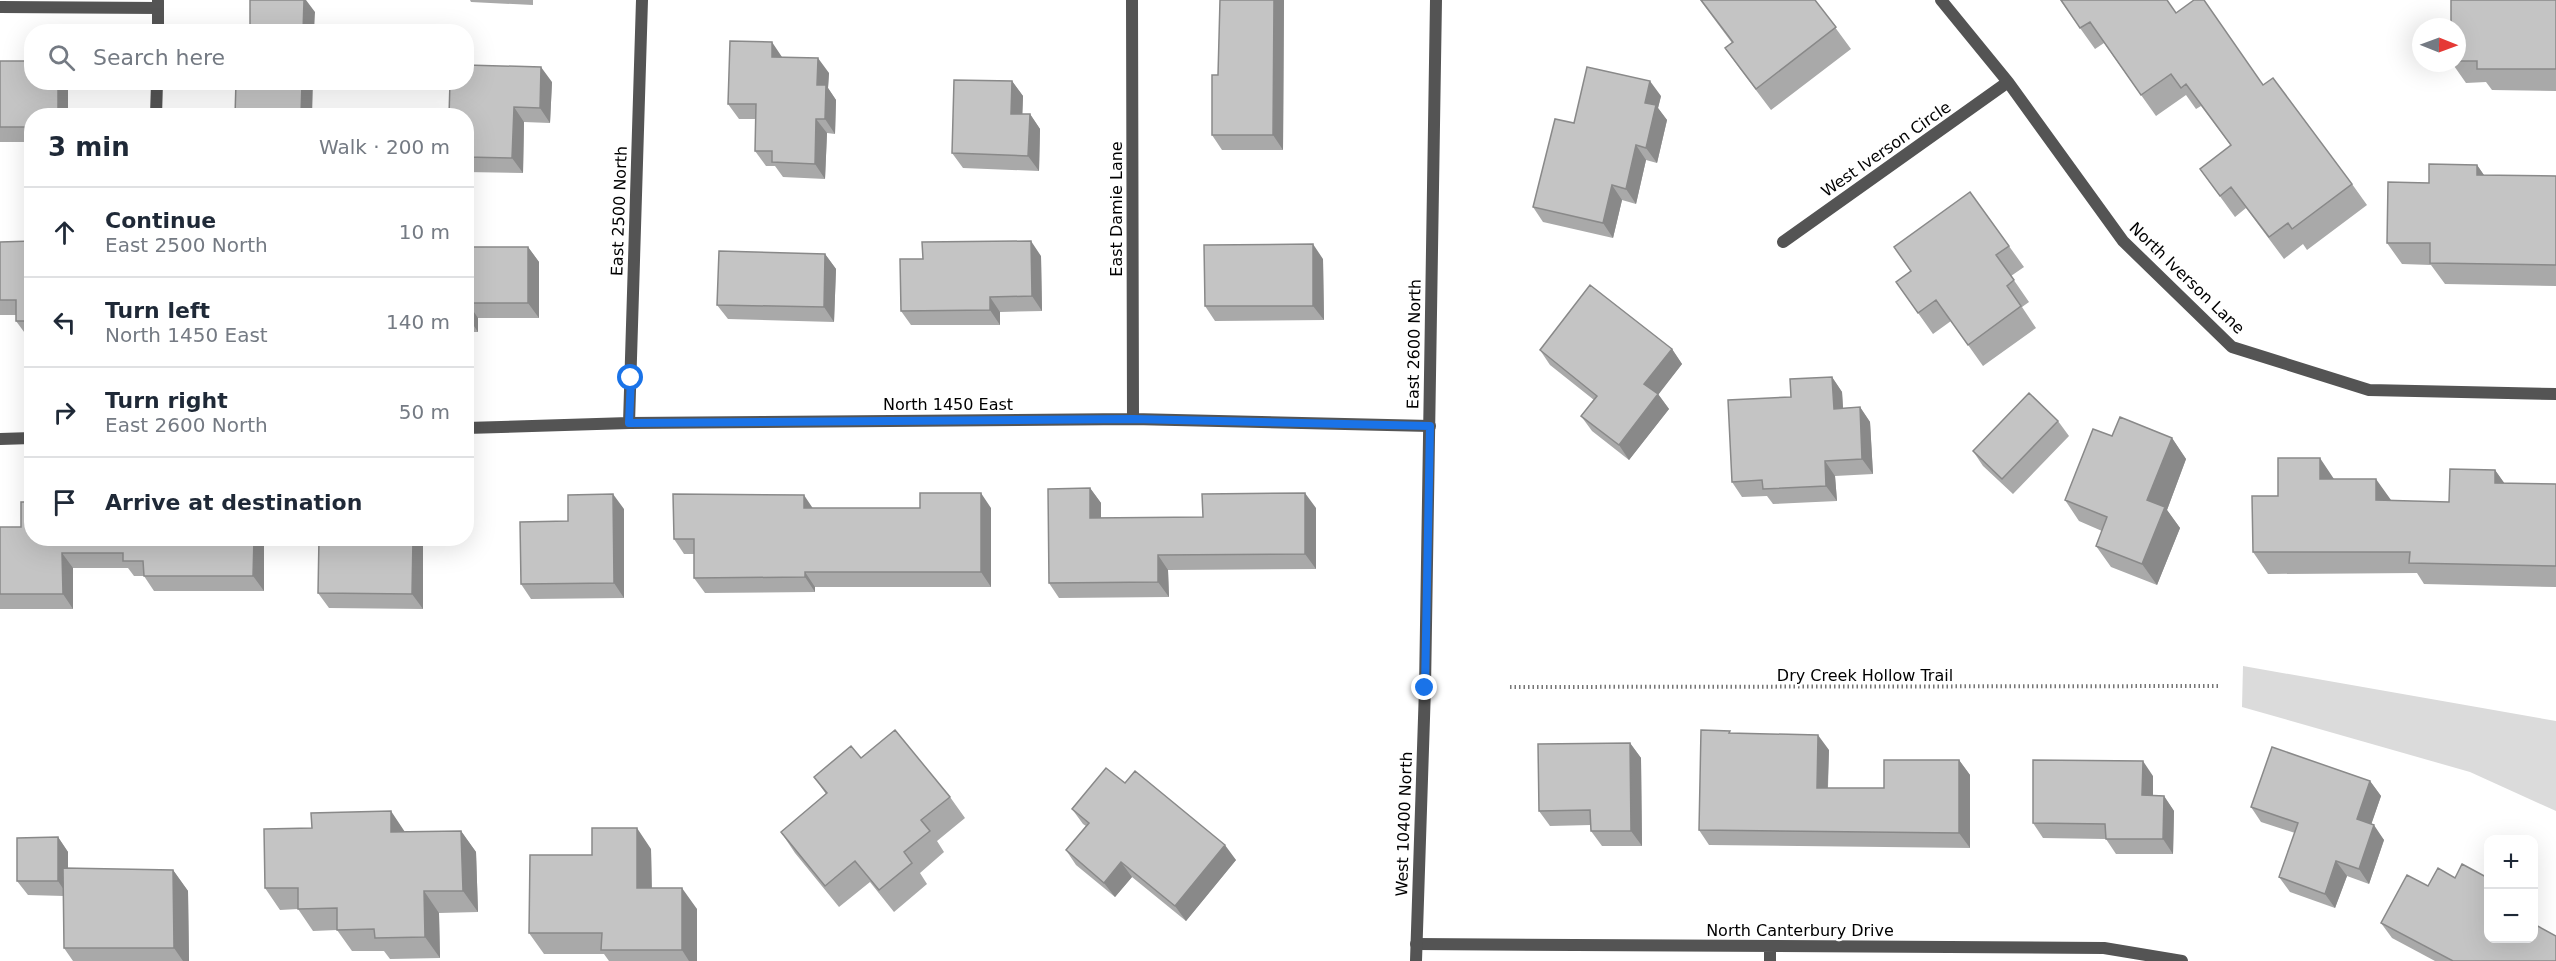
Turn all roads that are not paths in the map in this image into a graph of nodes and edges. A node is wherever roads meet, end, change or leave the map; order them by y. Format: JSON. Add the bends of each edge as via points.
{"nodes":[{"id":1,"x":642,"y":0,"type":"edge"},
{"id":2,"x":1132,"y":0,"type":"edge"},
{"id":3,"x":1436,"y":0,"type":"edge"},
{"id":4,"x":1941,"y":0,"type":"edge"},
{"id":5,"x":158,"y":4,"type":"edge"},
{"id":6,"x":0,"y":8,"type":"edge"},
{"id":7,"x":158,"y":24,"type":"edge"},
{"id":8,"x":2008,"y":82,"type":"junction"},
{"id":9,"x":157,"y":90,"type":"edge"},
{"id":10,"x":156,"y":108,"type":"edge"},
{"id":11,"x":1783,"y":242,"type":"dead end"},
{"id":12,"x":2556,"y":394,"type":"edge"},
{"id":13,"x":1133,"y":419,"type":"junction"},
{"id":14,"x":629,"y":423,"type":"junction"},
{"id":15,"x":1430,"y":426,"type":"junction"},
{"id":16,"x":474,"y":428,"type":"edge"},
{"id":17,"x":24,"y":438,"type":"edge"},
{"id":18,"x":0,"y":439,"type":"edge"},
{"id":19,"x":1425,"y":688,"type":"joint"},
{"id":20,"x":1416,"y":944,"type":"junction"},
{"id":21,"x":1770,"y":946,"type":"junction"},
{"id":22,"x":1416,"y":961,"type":"edge"},
{"id":23,"x":1770,"y":961,"type":"edge"},
{"id":24,"x":2182,"y":961,"type":"edge"}],
"edges":[{"from":1,"to":14,"type":"street","name":"East 2500 North"},
{"from":2,"to":13,"type":"street","name":"East Damie Lane"},
{"from":3,"to":15,"type":"street","name":"East 2600 North"},
{"from":4,"to":8,"type":"street","name":"North Iverson Lane"},
{"from":5,"to":6,"type":"street"},
{"from":5,"to":7,"type":"street"},
{"from":8,"to":11,"type":"street","name":"West Iverson Circle"},
{"from":8,"to":12,"type":"street","name":"North Iverson Lane","via":[[2122,241],[2232,347],[2369,390]]},
{"from":9,"to":10,"type":"street"},
{"from":13,"to":14,"type":"street","name":"North 1450 East"},
{"from":13,"to":15,"type":"street","name":"North 1450 East"},
{"from":14,"to":16,"type":"street","name":"North 1450 East"},
{"from":15,"to":19,"type":"street","name":"East 2600 North"},
{"from":17,"to":18,"type":"street"},
{"from":19,"to":20,"type":"street","name":"West 10400 North"},
{"from":20,"to":21,"type":"street","name":"North Canterbury Drive"},
{"from":20,"to":22,"type":"street","name":"West 10400 North"},
{"from":21,"to":23,"type":"street"},
{"from":21,"to":24,"type":"street","name":"North Canterbury Drive","via":[[2104,948]]}]}
